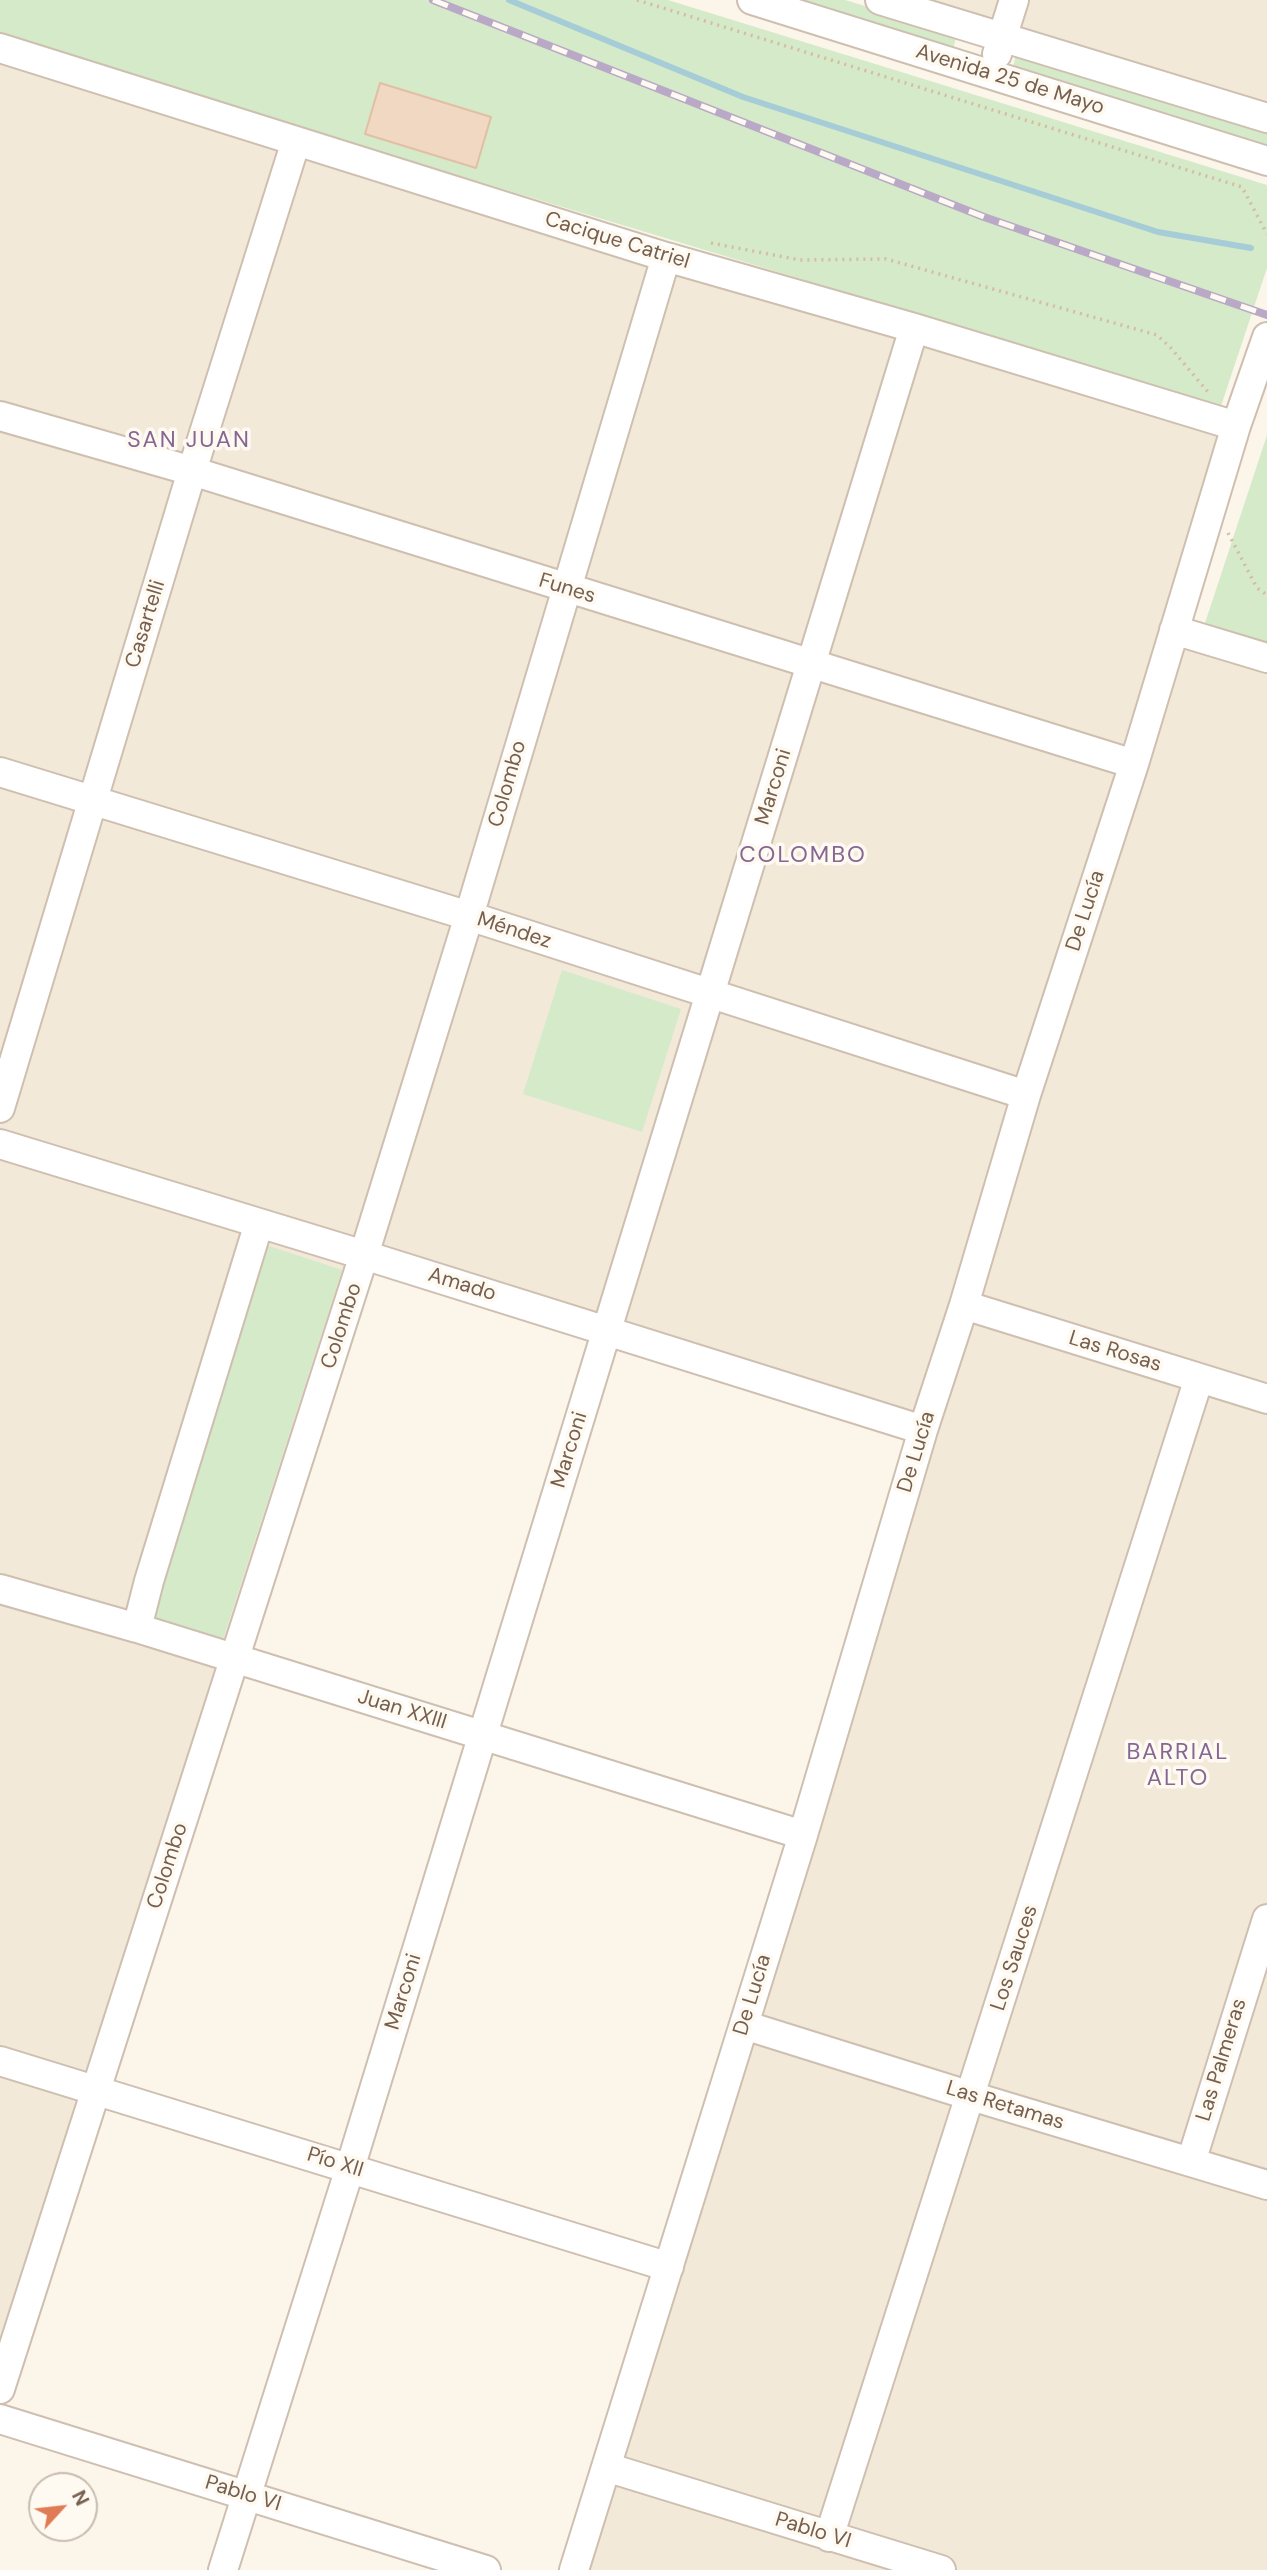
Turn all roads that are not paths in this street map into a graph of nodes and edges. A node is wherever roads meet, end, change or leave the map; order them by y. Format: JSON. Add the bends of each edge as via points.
{"nodes":[{"id":1,"x":752,"y":0,"type":"edge"},
{"id":2,"x":880,"y":0,"type":"edge"},
{"id":3,"x":1014,"y":0,"type":"edge"},
{"id":4,"x":1002,"y":38,"type":"junction"},
{"id":5,"x":0,"y":48,"type":"edge"},
{"id":6,"x":991,"y":74,"type":"junction"},
{"id":7,"x":1267,"y":118,"type":"edge"},
{"id":8,"x":296,"y":141,"type":"junction"},
{"id":9,"x":1267,"y":161,"type":"edge"},
{"id":10,"x":666,"y":257,"type":"junction"},
{"id":11,"x":914,"y":328,"type":"junction"},
{"id":12,"x":1267,"y":337,"type":"edge"},
{"id":13,"x":0,"y":416,"type":"edge"},
{"id":14,"x":1236,"y":426,"type":"junction"},
{"id":15,"x":192,"y":471,"type":"junction"},
{"id":16,"x":566,"y":589,"type":"junction"},
{"id":17,"x":1174,"y":630,"type":"junction"},
{"id":18,"x":1267,"y":658,"type":"edge"},
{"id":19,"x":813,"y":664,"type":"junction"},
{"id":20,"x":1134,"y":764,"type":"junction"},
{"id":21,"x":0,"y":772,"type":"edge"},
{"id":22,"x":92,"y":800,"type":"junction"},
{"id":23,"x":469,"y":916,"type":"junction"},
{"id":24,"x":709,"y":995,"type":"junction"},
{"id":25,"x":1026,"y":1095,"type":"junction"},
{"id":26,"x":0,"y":1108,"type":"edge"},
{"id":27,"x":0,"y":1144,"type":"edge"},
{"id":28,"x":259,"y":1223,"type":"junction"},
{"id":29,"x":364,"y":1255,"type":"junction"},
{"id":30,"x":964,"y":1305,"type":"junction"},
{"id":31,"x":607,"y":1331,"type":"junction"},
{"id":32,"x":1199,"y":1378,"type":"junction"},
{"id":33,"x":1267,"y":1399,"type":"edge"},
{"id":34,"x":923,"y":1430,"type":"junction"},
{"id":35,"x":0,"y":1589,"type":"edge"},
{"id":36,"x":137,"y":1628,"type":"junction"},
{"id":37,"x":236,"y":1658,"type":"junction"},
{"id":38,"x":482,"y":1735,"type":"junction"},
{"id":39,"x":803,"y":1835,"type":"junction"},
{"id":40,"x":1267,"y":1919,"type":"edge"},
{"id":41,"x":744,"y":2025,"type":"junction"},
{"id":42,"x":0,"y":2061,"type":"edge"},
{"id":43,"x":96,"y":2089,"type":"junction"},
{"id":44,"x":971,"y":2096,"type":"junction"},
{"id":45,"x":1191,"y":2162,"type":"junction"},
{"id":46,"x":350,"y":2168,"type":"junction"},
{"id":47,"x":1267,"y":2185,"type":"edge"},
{"id":48,"x":669,"y":2267,"type":"junction"},
{"id":49,"x":0,"y":2389,"type":"edge"},
{"id":50,"x":0,"y":2419,"type":"edge"},
{"id":51,"x":606,"y":2467,"type":"junction"},
{"id":52,"x":247,"y":2495,"type":"junction"},
{"id":53,"x":829,"y":2537,"type":"junction"},
{"id":54,"x":223,"y":2570,"type":"edge"},
{"id":55,"x":486,"y":2570,"type":"edge"},
{"id":56,"x":574,"y":2570,"type":"edge"},
{"id":57,"x":941,"y":2570,"type":"edge"}],
"edges":[{"from":1,"to":6,"type":"street","name":"Avenida 25 de Mayo"},
{"from":2,"to":4,"type":"street","name":"Avenida 25 de Mayo"},
{"from":3,"to":4,"type":"street"},
{"from":4,"to":6,"type":"street"},
{"from":4,"to":7,"type":"street","name":"Avenida 25 de Mayo"},
{"from":5,"to":8,"type":"street","name":"Cacique Catriel"},
{"from":6,"to":9,"type":"street","name":"Avenida 25 de Mayo"},
{"from":8,"to":10,"type":"street","name":"Cacique Catriel"},
{"from":8,"to":15,"type":"street","name":"Casartelli"},
{"from":10,"to":11,"type":"street","name":"Cacique Catriel"},
{"from":10,"to":16,"type":"street","name":"Colombo"},
{"from":11,"to":14,"type":"street","name":"Cacique Catriel"},
{"from":11,"to":19,"type":"street","name":"Marconi"},
{"from":12,"to":14,"type":"street","name":"De Lucía"},
{"from":13,"to":15,"type":"street","name":"Funes"},
{"from":14,"to":17,"type":"street","name":"De Lucía"},
{"from":15,"to":16,"type":"street","name":"Funes"},
{"from":15,"to":22,"type":"street","name":"Casartelli"},
{"from":16,"to":19,"type":"street","name":"Funes"},
{"from":16,"to":23,"type":"street","name":"Colombo"},
{"from":17,"to":18,"type":"street"},
{"from":17,"to":20,"type":"street","name":"De Lucía"},
{"from":19,"to":20,"type":"street","name":"Funes"},
{"from":19,"to":24,"type":"street","name":"Marconi"},
{"from":20,"to":25,"type":"street","name":"De Lucía"},
{"from":21,"to":22,"type":"street","name":"Méndez"},
{"from":22,"to":23,"type":"street","name":"Méndez"},
{"from":22,"to":26,"type":"street","name":"Casartelli"},
{"from":23,"to":24,"type":"street","name":"Méndez"},
{"from":23,"to":29,"type":"street","name":"Colombo"},
{"from":24,"to":25,"type":"street","name":"Méndez"},
{"from":24,"to":31,"type":"street","name":"Marconi"},
{"from":25,"to":30,"type":"street","name":"De Lucía"},
{"from":27,"to":28,"type":"street","name":"Amado"},
{"from":28,"to":29,"type":"street","name":"Amado"},
{"from":28,"to":36,"type":"street"},
{"from":29,"to":31,"type":"street","name":"Amado"},
{"from":29,"to":37,"type":"street","name":"Colombo"},
{"from":30,"to":32,"type":"street","name":"Las Rosas"},
{"from":30,"to":34,"type":"street","name":"De Lucía"},
{"from":31,"to":34,"type":"street","name":"Amado"},
{"from":31,"to":38,"type":"street","name":"Marconi"},
{"from":32,"to":33,"type":"street","name":"Las Rosas"},
{"from":32,"to":44,"type":"street","name":"Los Sauces"},
{"from":34,"to":39,"type":"street","name":"De Lucía"},
{"from":35,"to":36,"type":"street","name":"Juan XXIII"},
{"from":36,"to":37,"type":"street","name":"Juan XXIII"},
{"from":37,"to":38,"type":"street","name":"Juan XXIII"},
{"from":37,"to":43,"type":"street","name":"Colombo"},
{"from":38,"to":39,"type":"street","name":"Juan XXIII"},
{"from":38,"to":46,"type":"street","name":"Marconi"},
{"from":39,"to":41,"type":"street","name":"De Lucía"},
{"from":40,"to":45,"type":"street","name":"Las Palmeras"},
{"from":41,"to":44,"type":"street","name":"Las Retamas"},
{"from":41,"to":48,"type":"street","name":"De Lucía"},
{"from":42,"to":43,"type":"street","name":"Pío XII"},
{"from":43,"to":46,"type":"street","name":"Pío XII"},
{"from":43,"to":49,"type":"street","name":"Colombo"},
{"from":44,"to":45,"type":"street","name":"Las Retamas"},
{"from":44,"to":53,"type":"street","name":"Los Sauces"},
{"from":45,"to":47,"type":"street","name":"Las Retamas"},
{"from":46,"to":48,"type":"street","name":"Pío XII"},
{"from":46,"to":52,"type":"street","name":"Marconi"},
{"from":48,"to":51,"type":"street","name":"De Lucía"},
{"from":50,"to":52,"type":"street","name":"Pablo VI"},
{"from":51,"to":53,"type":"street","name":"Pablo VI"},
{"from":51,"to":56,"type":"street","name":"De Lucía"},
{"from":52,"to":54,"type":"street","name":"Marconi"},
{"from":52,"to":55,"type":"street","name":"Pablo VI"},
{"from":53,"to":57,"type":"street","name":"Pablo VI"}]}
